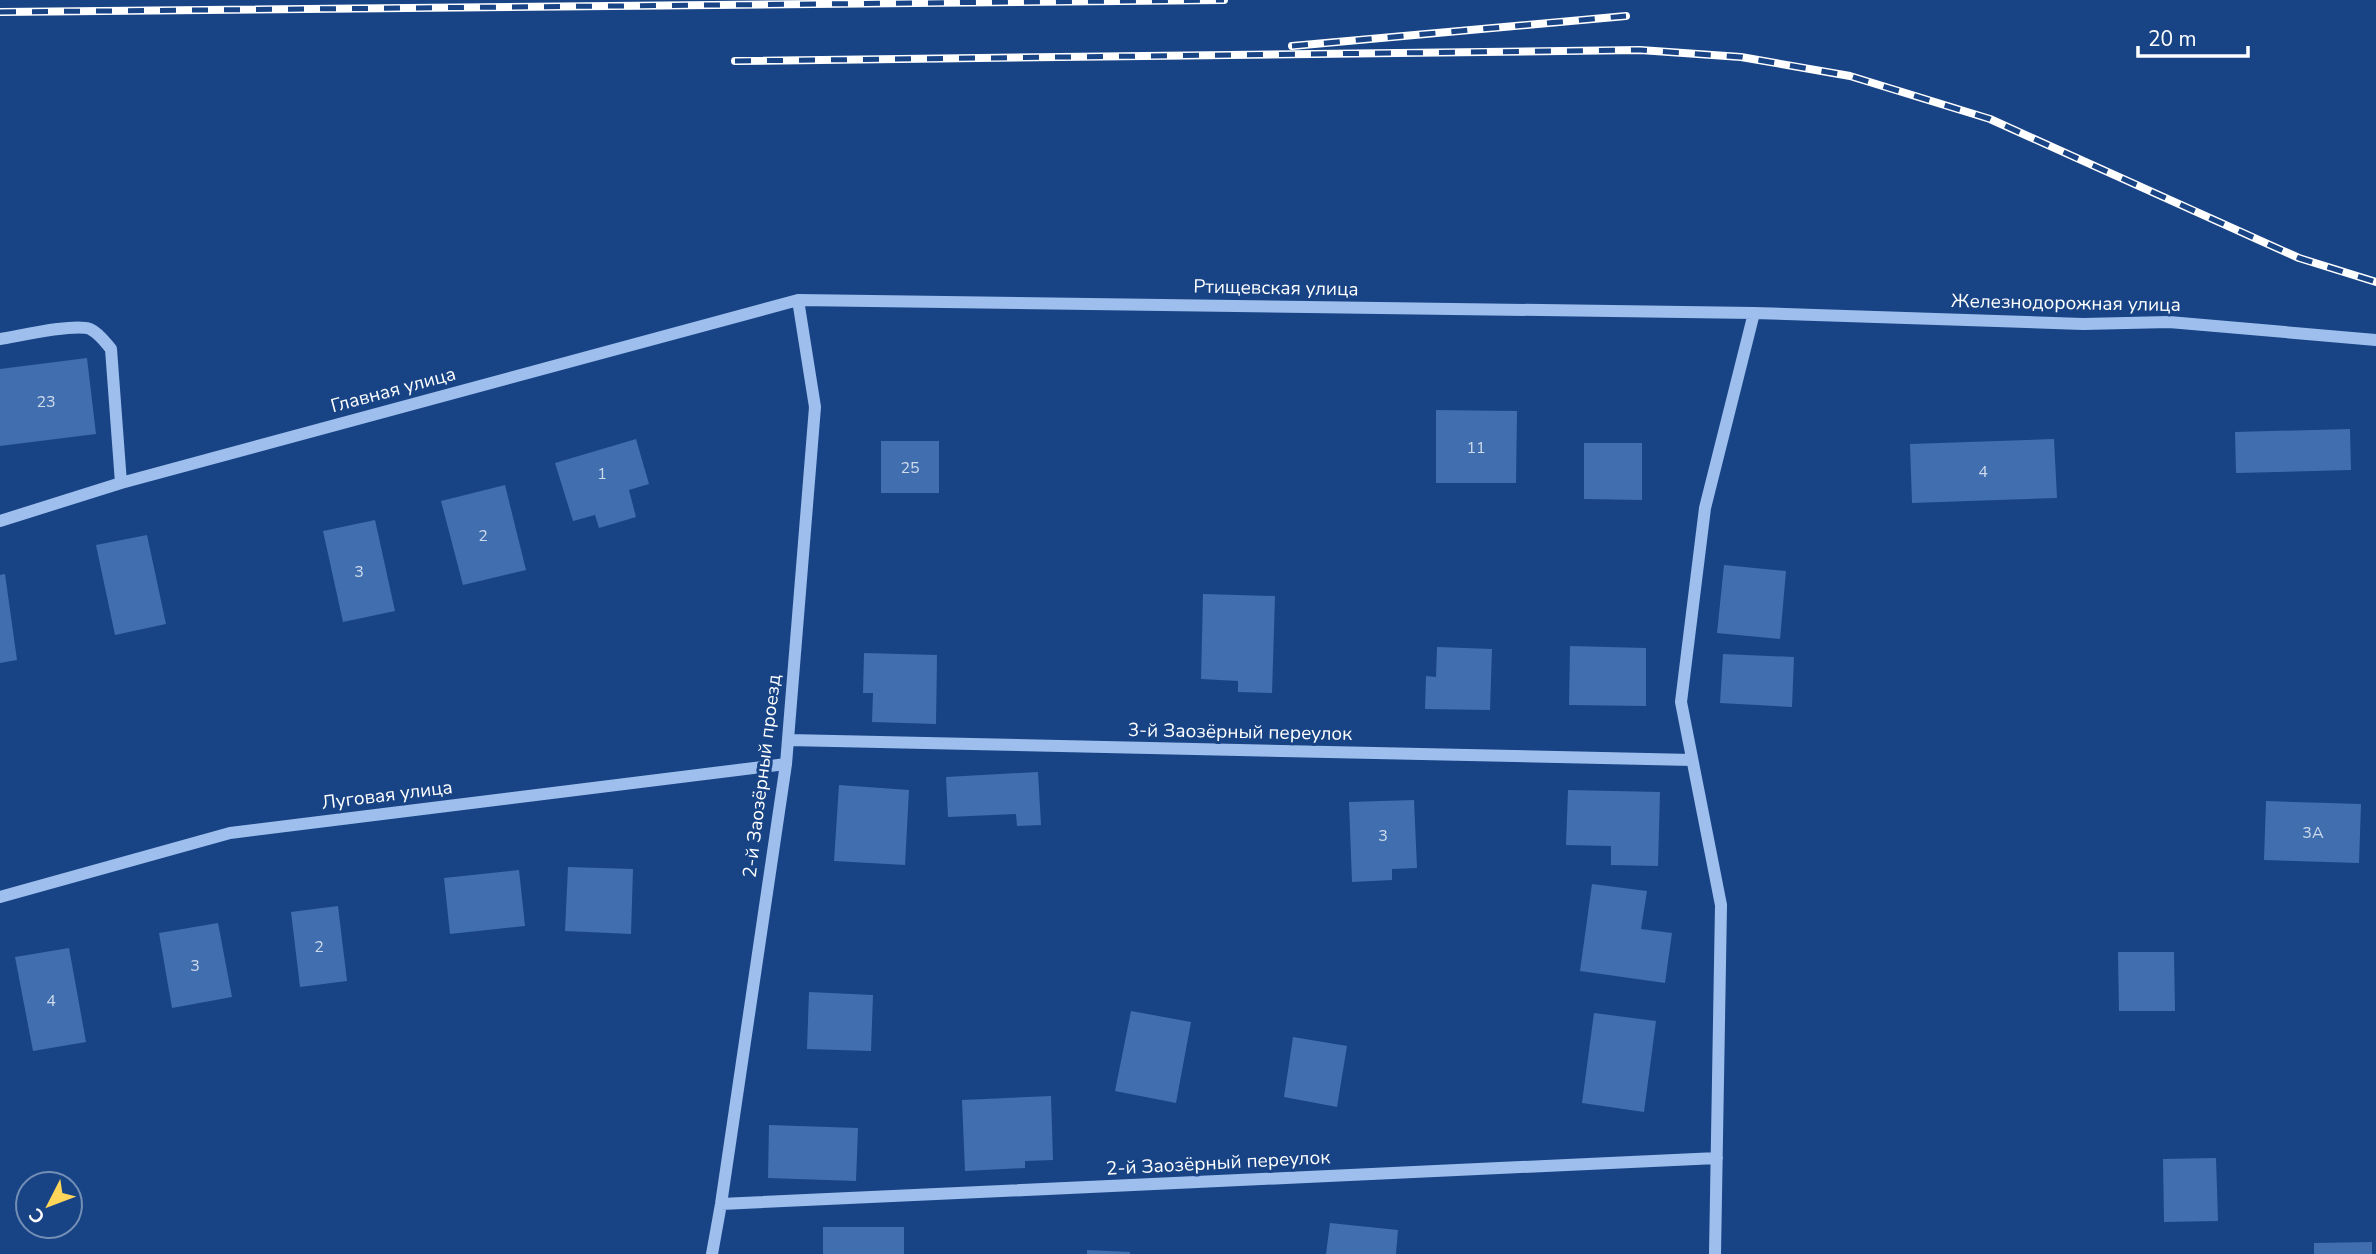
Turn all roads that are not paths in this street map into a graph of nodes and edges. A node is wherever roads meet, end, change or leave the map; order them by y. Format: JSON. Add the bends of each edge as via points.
{"nodes":[{"id":1,"x":798,"y":300,"type":"junction"},
{"id":2,"x":1754,"y":313,"type":"junction"},
{"id":3,"x":0,"y":339,"type":"edge"},
{"id":4,"x":2376,"y":340,"type":"edge"},
{"id":5,"x":121,"y":483,"type":"junction"},
{"id":6,"x":0,"y":521,"type":"edge"},
{"id":7,"x":788,"y":740,"type":"junction"},
{"id":8,"x":1692,"y":760,"type":"junction"},
{"id":9,"x":786,"y":764,"type":"junction"},
{"id":10,"x":0,"y":897,"type":"edge"},
{"id":11,"x":1717,"y":1158,"type":"junction"},
{"id":12,"x":721,"y":1204,"type":"junction"},
{"id":13,"x":712,"y":1254,"type":"edge"},
{"id":14,"x":1715,"y":1254,"type":"edge"}],
"edges":[{"from":1,"to":2,"type":"street","name":"Ртищевская улица"},
{"from":1,"to":5,"type":"street","name":"Главная улица"},
{"from":1,"to":7,"type":"street","name":"2-й Заозёрный проезд","via":[[815,407]]},
{"from":2,"to":4,"type":"street","name":"Железнодорожная улица","via":[[2083,324],[2168,322]]},
{"from":2,"to":8,"type":"street","via":[[1705,508],[1681,702]]},
{"from":3,"to":5,"type":"street","via":[[69,328],[89,328],[102,337],[111,349]]},
{"from":5,"to":6,"type":"street","name":"Главная улица"},
{"from":7,"to":8,"type":"street","name":"3-й Заозёрный переулок"},
{"from":7,"to":9,"type":"street","name":"2-й Заозёрный проезд"},
{"from":8,"to":11,"type":"street","via":[[1721,905]]},
{"from":9,"to":10,"type":"street","name":"Луговая улица","via":[[230,833]]},
{"from":9,"to":12,"type":"street","name":"2-й Заозёрный проезд"},
{"from":11,"to":12,"type":"street","name":"2-й Заозёрный переулок"},
{"from":11,"to":14,"type":"street"},
{"from":12,"to":13,"type":"street","name":"2-й Заозёрный проезд"}]}
